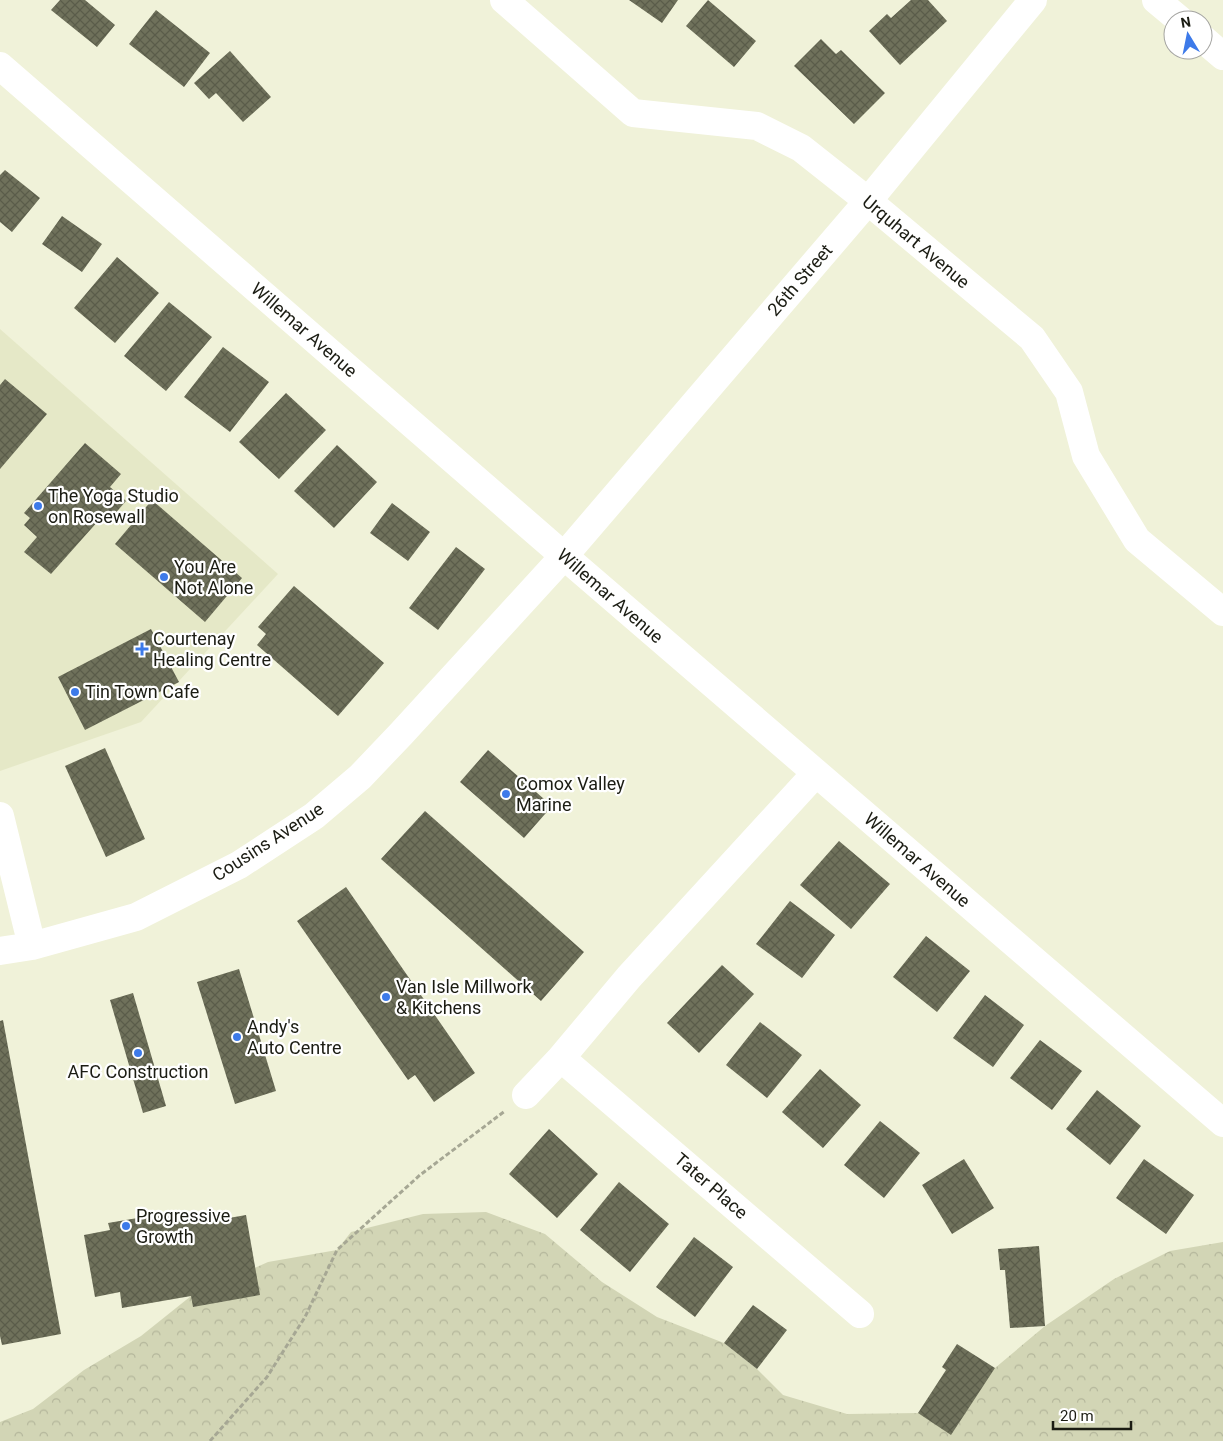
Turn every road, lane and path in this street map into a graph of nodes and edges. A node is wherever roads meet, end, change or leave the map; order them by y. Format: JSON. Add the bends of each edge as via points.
{"nodes":[{"id":1,"x":504,"y":0,"type":"edge"},
{"id":2,"x":1033,"y":0,"type":"edge"},
{"id":3,"x":1156,"y":0,"type":"edge"},
{"id":4,"x":1168,"y":10,"type":"edge"},
{"id":5,"x":1213,"y":48,"type":"edge"},
{"id":6,"x":1223,"y":56,"type":"edge"},
{"id":7,"x":0,"y":66,"type":"edge"},
{"id":8,"x":868,"y":201,"type":"junction"},
{"id":9,"x":564,"y":556,"type":"junction"},
{"id":10,"x":1223,"y":612,"type":"edge"},
{"id":11,"x":816,"y":773,"type":"junction"},
{"id":12,"x":0,"y":816,"type":"edge"},
{"id":13,"x":32,"y":946,"type":"junction"},
{"id":14,"x":0,"y":951,"type":"edge"},
{"id":15,"x":562,"y":1058,"type":"junction"},
{"id":16,"x":526,"y":1095,"type":"joint"},
{"id":17,"x":1223,"y":1123,"type":"edge"},
{"id":18,"x":860,"y":1314,"type":"dead end"},
{"id":19,"x":210,"y":1441,"type":"edge"}],
"edges":[{"from":1,"to":8,"type":"street","name":"Urquhart Avenue","via":[[633,113],[756,126],[801,148]]},
{"from":2,"to":8,"type":"street","name":"26th Street"},
{"from":3,"to":4,"type":"street"},
{"from":5,"to":6,"type":"street"},
{"from":7,"to":9,"type":"street","name":"Willemar Avenue"},
{"from":8,"to":9,"type":"street","name":"26th Street"},
{"from":8,"to":10,"type":"street","name":"Urquhart Avenue","via":[[1032,338],[1069,392],[1086,456],[1137,540]]},
{"from":9,"to":11,"type":"street","name":"Willemar Avenue"},
{"from":9,"to":13,"type":"street","name":"Cousins Avenue","via":[[360,777],[314,816],[239,865],[136,917]]},
{"from":11,"to":15,"type":"street","via":[[629,977]]},
{"from":11,"to":17,"type":"street","name":"Willemar Avenue"},
{"from":12,"to":13,"type":"street"},
{"from":13,"to":14,"type":"street","name":"Cousins Avenue"},
{"from":15,"to":16,"type":"street"},
{"from":15,"to":18,"type":"street","name":"Tater Place"},
{"from":16,"to":19,"type":"path","via":[[420,1174],[337,1250],[306,1317],[267,1376]]}]}
